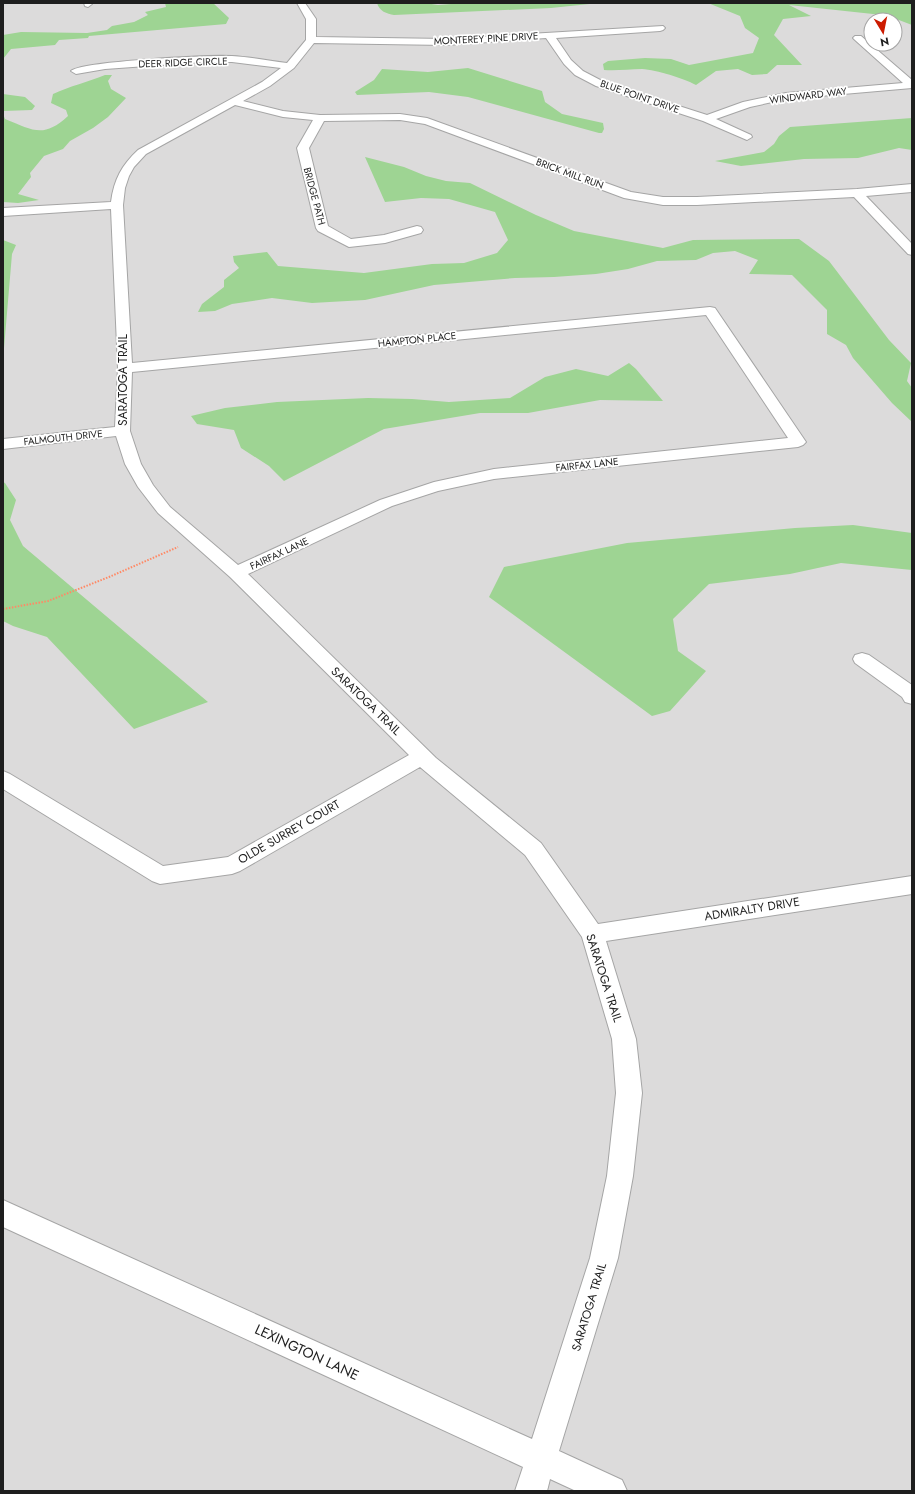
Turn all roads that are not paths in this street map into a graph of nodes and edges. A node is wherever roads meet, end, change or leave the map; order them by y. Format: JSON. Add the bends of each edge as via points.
{"nodes":[{"id":1,"x":302,"y":3,"type":"edge"},
{"id":2,"x":660,"y":28,"type":"dead end"},
{"id":3,"x":549,"y":35,"type":"junction"},
{"id":4,"x":858,"y":38,"type":"dead end"},
{"id":5,"x":311,"y":40,"type":"junction"},
{"id":6,"x":290,"y":66,"type":"junction"},
{"id":7,"x":76,"y":71,"type":"dead end"},
{"id":8,"x":912,"y":85,"type":"edge"},
{"id":9,"x":234,"y":102,"type":"junction"},
{"id":10,"x":320,"y":118,"type":"junction"},
{"id":11,"x":707,"y":119,"type":"junction"},
{"id":12,"x":747,"y":137,"type":"dead end"},
{"id":13,"x":912,"y":188,"type":"edge"},
{"id":14,"x":857,"y":193,"type":"junction"},
{"id":15,"x":117,"y":205,"type":"junction"},
{"id":16,"x":3,"y":212,"type":"edge"},
{"id":17,"x":417,"y":230,"type":"dead end"},
{"id":18,"x":912,"y":251,"type":"edge"},
{"id":19,"x":710,"y":311,"type":"joint"},
{"id":20,"x":125,"y":368,"type":"junction"},
{"id":21,"x":122,"y":431,"type":"junction"},
{"id":22,"x":3,"y":444,"type":"edge"},
{"id":23,"x":236,"y":574,"type":"junction"},
{"id":24,"x":862,"y":659,"type":"dead end"},
{"id":25,"x":912,"y":696,"type":"edge"},
{"id":26,"x":423,"y":756,"type":"junction"},
{"id":27,"x":3,"y":779,"type":"edge"},
{"id":28,"x":912,"y":885,"type":"edge"},
{"id":29,"x":592,"y":934,"type":"junction"},
{"id":30,"x":3,"y":1213,"type":"edge"},
{"id":31,"x":542,"y":1460,"type":"junction"},
{"id":32,"x":531,"y":1491,"type":"edge"},
{"id":33,"x":611,"y":1491,"type":"edge"}],
"edges":[{"from":1,"to":5,"type":"street","via":[[311,20]]},
{"from":2,"to":3,"type":"street","name":"MONTEREY PINE DRIVE"},
{"from":3,"to":5,"type":"street","name":"MONTEREY PINE DRIVE","via":[[446,42]]},
{"from":3,"to":11,"type":"street","name":"BLUE POINT DRIVE","via":[[567,62],[579,73],[600,84]]},
{"from":4,"to":8,"type":"street"},
{"from":5,"to":6,"type":"street","name":"SARATOGA TRAIL"},
{"from":6,"to":7,"type":"street","name":"DEER RIDGE CIRCLE","via":[[210,59],[106,66]]},
{"from":6,"to":9,"type":"street","name":"SARATOGA TRAIL","via":[[266,84]]},
{"from":8,"to":11,"type":"street","name":"WINDWARD WAY","via":[[786,96],[747,104]]},
{"from":9,"to":10,"type":"street","name":"BRICK MILL RUN","via":[[283,114]]},
{"from":9,"to":15,"type":"street","name":"SARATOGA TRAIL","via":[[142,152],[121,176]]},
{"from":10,"to":14,"type":"street","name":"BRICK MILL RUN","via":[[400,118],[427,121],[628,195],[663,201]]},
{"from":10,"to":17,"type":"street","name":"BRIDGE PATH","via":[[303,148],[322,228],[349,243],[385,239]]},
{"from":11,"to":12,"type":"street","name":"BLUE POINT DRIVE"},
{"from":13,"to":14,"type":"street","name":"BRICK MILL RUN"},
{"from":14,"to":18,"type":"street"},
{"from":15,"to":16,"type":"street"},
{"from":15,"to":20,"type":"street","name":"SARATOGA TRAIL"},
{"from":19,"to":20,"type":"street","name":"HAMPTON PLACE"},
{"from":19,"to":23,"type":"street","name":"FAIRFAX LANE","via":[[798,442],[494,474],[434,487],[386,503]]},
{"from":20,"to":21,"type":"street","name":"SARATOGA TRAIL"},
{"from":21,"to":22,"type":"street","name":"FALMOUTH DRIVE"},
{"from":21,"to":23,"type":"street","name":"SARATOGA TRAIL","via":[[133,464],[146,487],[164,510]]},
{"from":23,"to":26,"type":"street","name":"SARATOGA TRAIL"},
{"from":24,"to":25,"type":"street"},
{"from":26,"to":27,"type":"street","name":"OLDE SURREY COURT","via":[[232,865],[160,875]]},
{"from":26,"to":29,"type":"street","name":"SARATOGA TRAIL","via":[[532,849]]},
{"from":28,"to":29,"type":"street","name":"ADMIRALTY DRIVE"},
{"from":29,"to":31,"type":"street","name":"SARATOGA TRAIL","via":[[624,1039],[629,1093],[620,1176],[604,1258]]},
{"from":30,"to":31,"type":"street","name":"LEXINGTON LANE"},
{"from":31,"to":32,"type":"street","name":"SARATOGA TRAIL"},
{"from":31,"to":33,"type":"street","name":"LEXINGTON LANE"}]}
